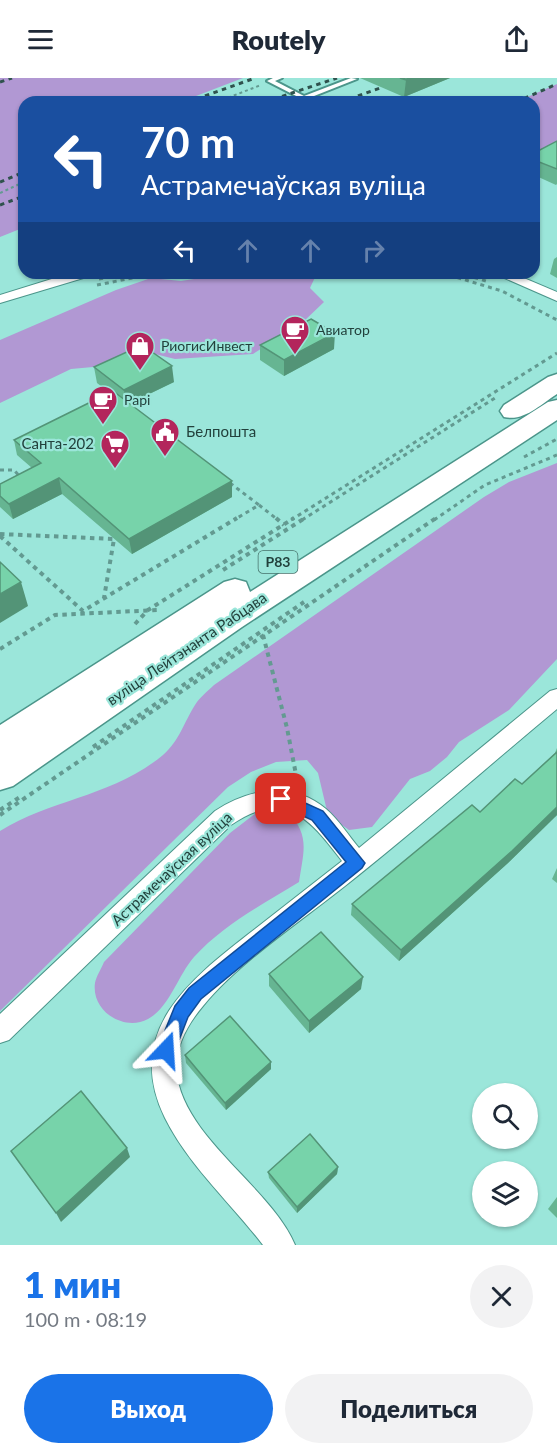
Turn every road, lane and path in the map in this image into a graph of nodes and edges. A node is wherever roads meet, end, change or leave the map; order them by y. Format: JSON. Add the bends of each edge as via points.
{"nodes":[{"id":1,"x":279,"y":78,"type":"edge"},
{"id":2,"x":354,"y":79,"type":"edge"},
{"id":3,"x":270,"y":81,"type":"junction"},
{"id":4,"x":231,"y":96,"type":"edge"},
{"id":5,"x":300,"y":96,"type":"edge"},
{"id":6,"x":309,"y":96,"type":"edge"},
{"id":7,"x":18,"y":185,"type":"edge"},
{"id":8,"x":0,"y":193,"type":"edge"},
{"id":9,"x":66,"y":279,"type":"edge"},
{"id":10,"x":462,"y":279,"type":"edge"},
{"id":11,"x":514,"y":279,"type":"edge"},
{"id":12,"x":557,"y":297,"type":"edge"},
{"id":13,"x":0,"y":299,"type":"edge"},
{"id":14,"x":557,"y":320,"type":"edge"},
{"id":15,"x":557,"y":353,"type":"edge"},
{"id":16,"x":557,"y":359,"type":"edge"},
{"id":17,"x":557,"y":382,"type":"edge"},
{"id":18,"x":557,"y":408,"type":"edge"},
{"id":19,"x":557,"y":439,"type":"edge"},
{"id":20,"x":557,"y":454,"type":"edge"},
{"id":21,"x":518,"y":461,"type":"dead end"},
{"id":22,"x":0,"y":470,"type":"edge"},
{"id":23,"x":223,"y":477,"type":"edge"},
{"id":24,"x":488,"y":477,"type":"dead end"},
{"id":25,"x":18,"y":486,"type":"edge"},
{"id":26,"x":259,"y":506,"type":"junction"},
{"id":27,"x":284,"y":525,"type":"junction"},
{"id":28,"x":289,"y":528,"type":"junction"},
{"id":29,"x":0,"y":535,"type":"edge"},
{"id":30,"x":103,"y":599,"type":"junction"},
{"id":31,"x":148,"y":610,"type":"junction"},
{"id":32,"x":159,"y":610,"type":"junction"},
{"id":33,"x":83,"y":611,"type":"junction"},
{"id":34,"x":151,"y":618,"type":"dead end"},
{"id":35,"x":132,"y":627,"type":"dead end"},
{"id":36,"x":262,"y":634,"type":"junction"},
{"id":37,"x":0,"y":648,"type":"edge"},
{"id":38,"x":557,"y":697,"type":"edge"},
{"id":39,"x":0,"y":743,"type":"edge"},
{"id":40,"x":0,"y":775,"type":"edge"},
{"id":41,"x":302,"y":807,"type":"junction"},
{"id":42,"x":0,"y":810,"type":"edge"},
{"id":43,"x":0,"y":815,"type":"edge"},
{"id":44,"x":357,"y":863,"type":"junction"},
{"id":45,"x":0,"y":1031,"type":"edge"},
{"id":46,"x":281,"y":1245,"type":"edge"}],
"edges":[{"from":1,"to":3,"type":"lane"},
{"from":2,"to":6,"type":"lane"},
{"from":3,"to":4,"type":"path"},
{"from":3,"to":5,"type":"lane"},
{"from":7,"to":8,"type":"path"},
{"from":9,"to":13,"type":"street"},
{"from":10,"to":14,"type":"path","via":[[502,291]]},
{"from":11,"to":12,"type":"street"},
{"from":15,"to":27,"type":"path"},
{"from":16,"to":28,"type":"path"},
{"from":17,"to":39,"type":"highway","name":"вуліца Лейтэнанта Рабцава","number":"Р83"},
{"from":18,"to":40,"type":"highway","name":"вуліца Лейтэнанта Рабцава","number":"Р83","via":[[231,619]]},
{"from":19,"to":21,"type":"path"},
{"from":20,"to":36,"type":"path","via":[[485,485]]},
{"from":22,"to":25,"type":"path","via":[[19,473]]},
{"from":23,"to":26,"type":"path"},
{"from":24,"to":36,"type":"path"},
{"from":26,"to":27,"type":"path"},
{"from":26,"to":30,"type":"path"},
{"from":27,"to":28,"type":"path"},
{"from":27,"to":31,"type":"path"},
{"from":28,"to":32,"type":"path"},
{"from":29,"to":30,"type":"path","via":[[114,539]]},
{"from":29,"to":33,"type":"path"},
{"from":30,"to":33,"type":"path"},
{"from":31,"to":32,"type":"path"},
{"from":31,"to":33,"type":"path"},
{"from":31,"to":35,"type":"path"},
{"from":32,"to":34,"type":"path"},
{"from":33,"to":37,"type":"path","via":[[55,615]]},
{"from":36,"to":41,"type":"path","via":[[287,728]]},
{"from":36,"to":42,"type":"path"},
{"from":36,"to":43,"type":"path"},
{"from":38,"to":44,"type":"street"},
{"from":41,"to":44,"type":"street","name":"Астрамечаўская вуліца","via":[[318,815]]},
{"from":41,"to":45,"type":"street","name":"Астрамечаўская вуліца","via":[[281,799],[256,799],[231,812]]},
{"from":44,"to":46,"type":"street","via":[[195,993],[172,1032],[164,1071],[166,1090],[190,1132]]}]}
